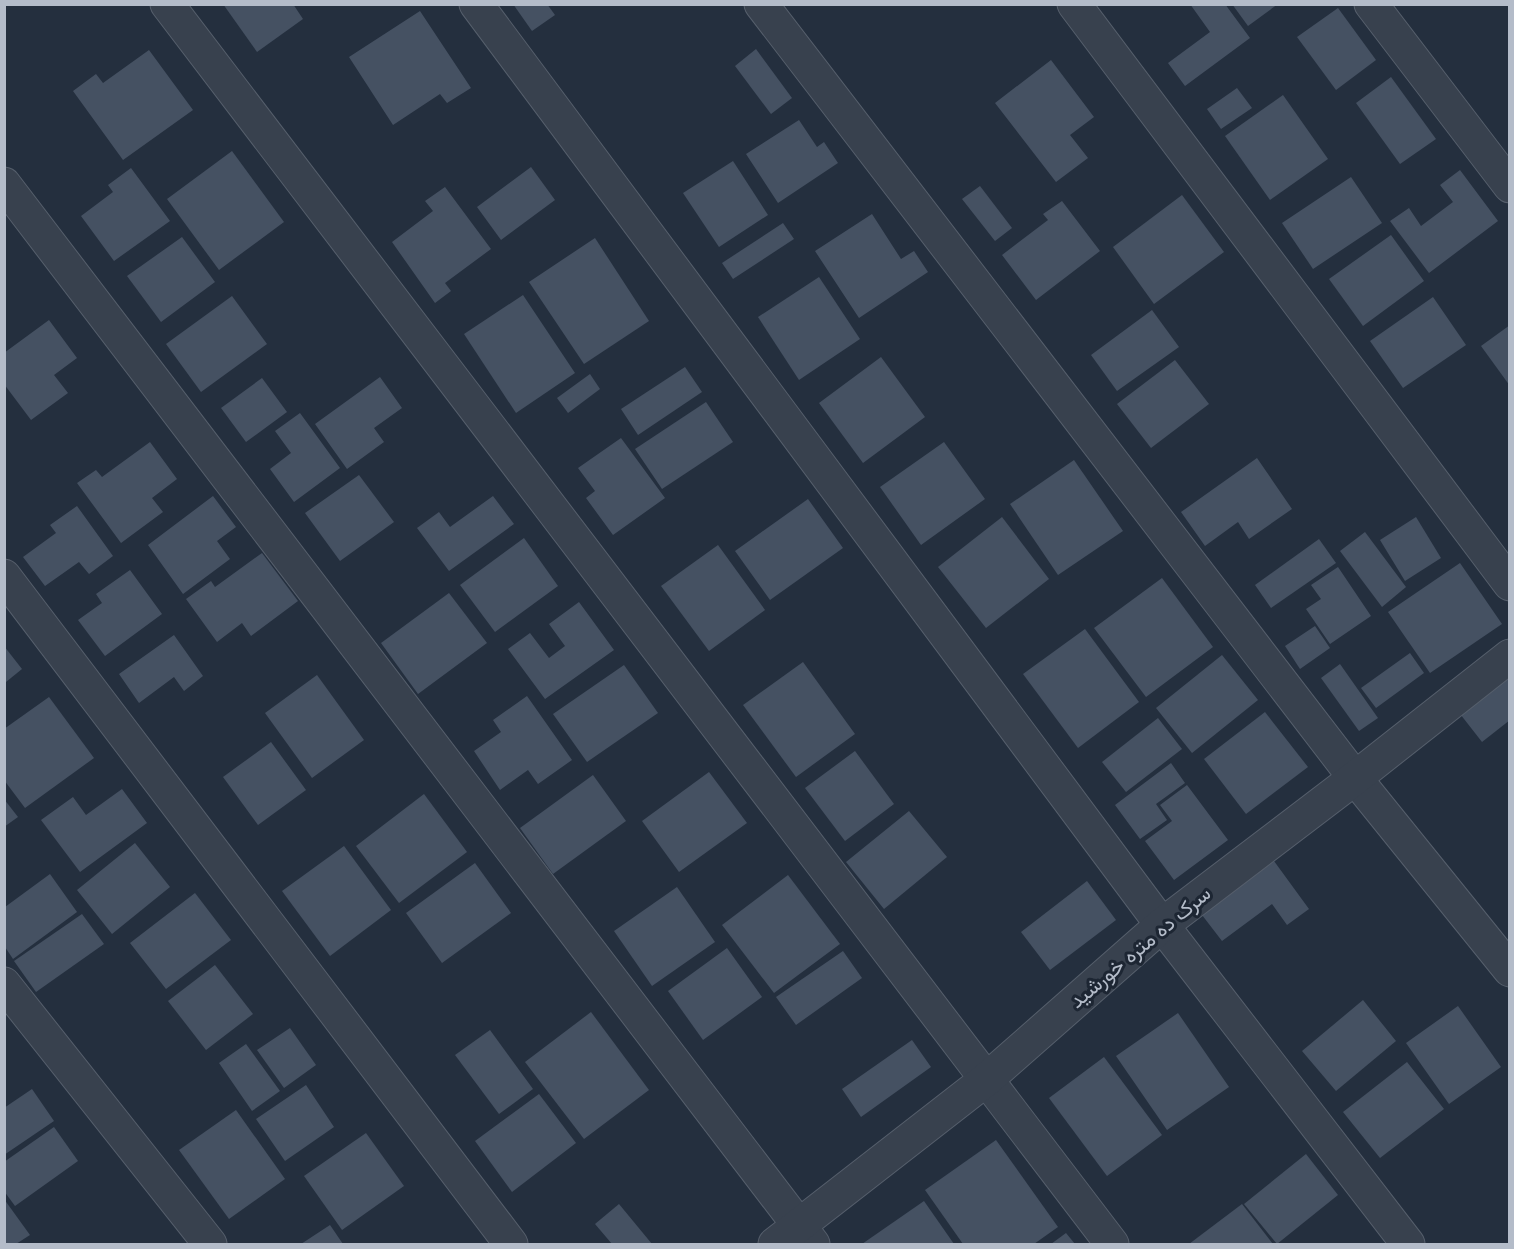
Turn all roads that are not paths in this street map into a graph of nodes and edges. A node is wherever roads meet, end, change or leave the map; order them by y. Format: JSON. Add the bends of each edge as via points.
{"nodes":[{"id":1,"x":167,"y":4,"type":"edge"},
{"id":2,"x":476,"y":4,"type":"edge"},
{"id":3,"x":761,"y":4,"type":"edge"},
{"id":4,"x":1074,"y":4,"type":"edge"},
{"id":5,"x":1371,"y":4,"type":"edge"},
{"id":6,"x":4,"y":184,"type":"edge"},
{"id":7,"x":1509,"y":186,"type":"edge"},
{"id":8,"x":4,"y":576,"type":"edge"},
{"id":9,"x":1509,"y":584,"type":"edge"},
{"id":10,"x":1509,"y":656,"type":"edge"},
{"id":11,"x":1355,"y":778,"type":"junction"},
{"id":12,"x":1162,"y":924,"type":"junction"},
{"id":13,"x":1509,"y":970,"type":"edge"},
{"id":14,"x":4,"y":984,"type":"edge"},
{"id":15,"x":987,"y":1079,"type":"junction"},
{"id":16,"x":795,"y":1238,"type":"edge"},
{"id":17,"x":210,"y":1245,"type":"edge"},
{"id":18,"x":511,"y":1245,"type":"edge"},
{"id":19,"x":1112,"y":1245,"type":"edge"},
{"id":20,"x":1408,"y":1245,"type":"edge"}],
"edges":[{"from":1,"to":15,"type":"street"},
{"from":2,"to":12,"type":"street"},
{"from":3,"to":11,"type":"street"},
{"from":4,"to":9,"type":"street"},
{"from":5,"to":7,"type":"street"},
{"from":6,"to":16,"type":"street"},
{"from":8,"to":18,"type":"street"},
{"from":10,"to":11,"type":"street","name":"سرک ده متره خورشید"},
{"from":11,"to":12,"type":"street","name":"سرک ده متره خورشید"},
{"from":11,"to":13,"type":"street"},
{"from":12,"to":15,"type":"street","name":"سرک ده متره خورشید"},
{"from":12,"to":20,"type":"street"},
{"from":14,"to":17,"type":"street"},
{"from":15,"to":16,"type":"street","name":"سرک ده متره خورشید"},
{"from":15,"to":19,"type":"street"}]}
